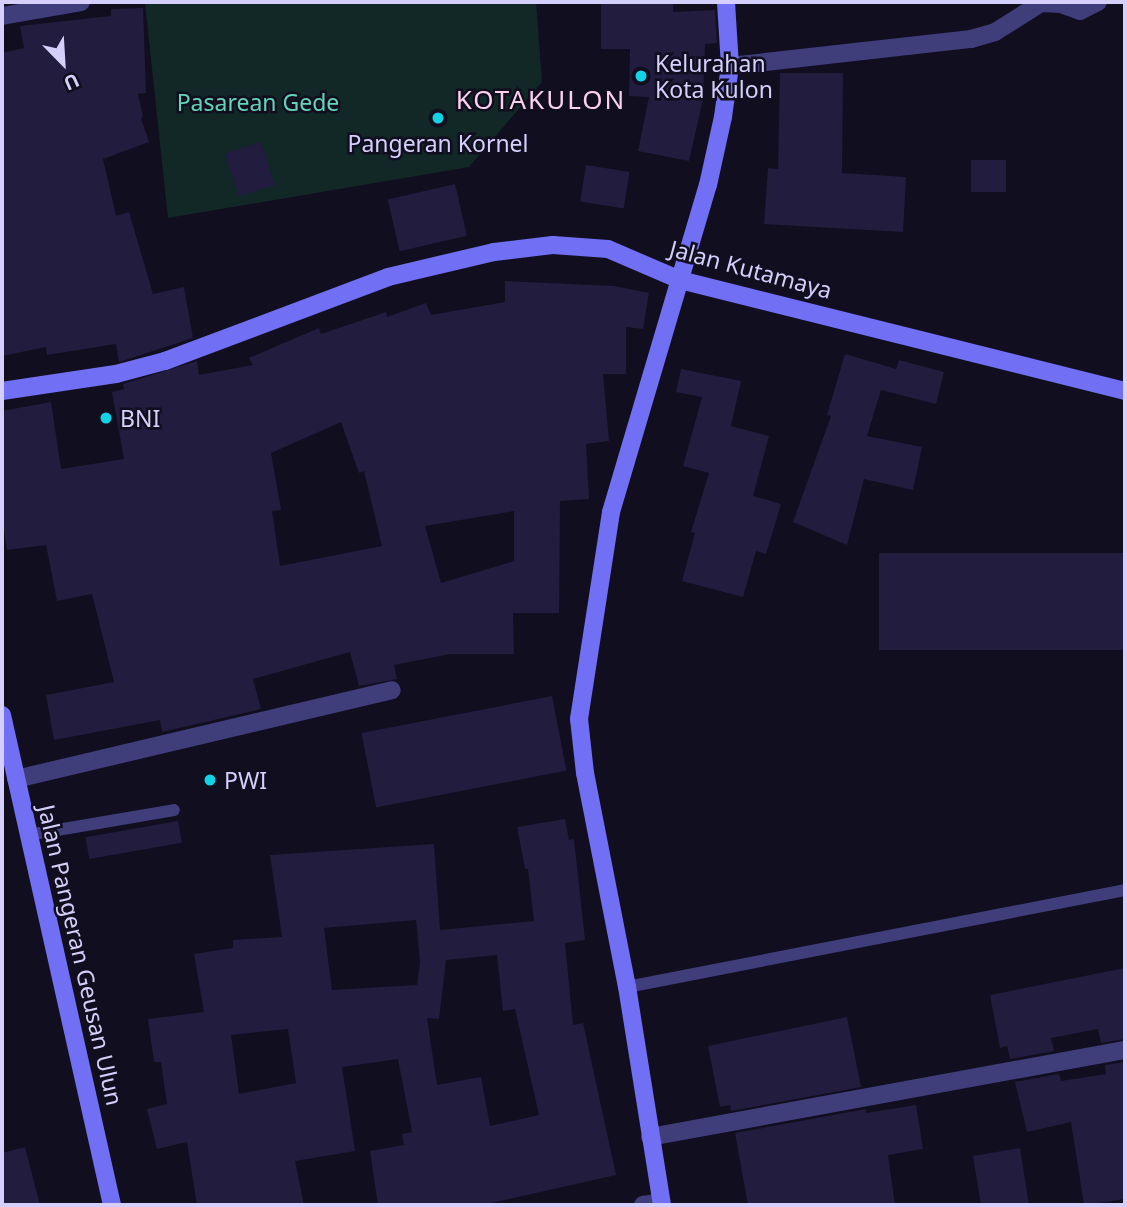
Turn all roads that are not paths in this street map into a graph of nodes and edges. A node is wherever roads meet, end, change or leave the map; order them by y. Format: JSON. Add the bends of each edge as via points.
{"nodes":[{"id":1,"x":81,"y":2,"type":"edge"},
{"id":2,"x":726,"y":2,"type":"edge"},
{"id":3,"x":1098,"y":2,"type":"edge"},
{"id":4,"x":2,"y":16,"type":"edge"},
{"id":5,"x":730,"y":66,"type":"junction"},
{"id":6,"x":680,"y":280,"type":"junction"},
{"id":7,"x":2,"y":391,"type":"edge"},
{"id":8,"x":1125,"y":391,"type":"edge"},
{"id":9,"x":392,"y":690,"type":"dead end"},
{"id":10,"x":2,"y":715,"type":"edge"},
{"id":11,"x":16,"y":779,"type":"junction"},
{"id":12,"x":174,"y":810,"type":"dead end"},
{"id":13,"x":29,"y":835,"type":"junction"},
{"id":14,"x":1125,"y":890,"type":"edge"},
{"id":15,"x":627,"y":987,"type":"junction"},
{"id":16,"x":1125,"y":1050,"type":"edge"},
{"id":17,"x":650,"y":1137,"type":"junction"},
{"id":18,"x":662,"y":1204,"type":"edge"},
{"id":19,"x":112,"y":1205,"type":"edge"},
{"id":20,"x":643,"y":1205,"type":"edge"}],
"edges":[{"from":1,"to":4,"type":"street"},
{"from":2,"to":5,"type":"main road"},
{"from":3,"to":5,"type":"street","via":[[1080,11],[1041,3],[995,32],[971,39]]},
{"from":5,"to":6,"type":"main road","via":[[708,185]]},
{"from":6,"to":7,"type":"main road","name":"Jalan Kutamaya","via":[[608,249],[553,246],[494,252],[388,277],[165,361]]},
{"from":6,"to":8,"type":"main road","name":"Jalan Kutamaya"},
{"from":6,"to":15,"type":"main road","via":[[611,512],[579,719],[585,773]]},
{"from":9,"to":11,"type":"street"},
{"from":10,"to":11,"type":"main road","name":"Jalan Pangeran Geusan Ulun"},
{"from":11,"to":13,"type":"main road","name":"Jalan Pangeran Geusan Ulun"},
{"from":12,"to":13,"type":"lane"},
{"from":13,"to":19,"type":"main road","name":"Jalan Pangeran Geusan Ulun"},
{"from":14,"to":15,"type":"lane"},
{"from":15,"to":17,"type":"main road"},
{"from":16,"to":17,"type":"street"},
{"from":17,"to":18,"type":"main road"},
{"from":18,"to":20,"type":"street"}]}
